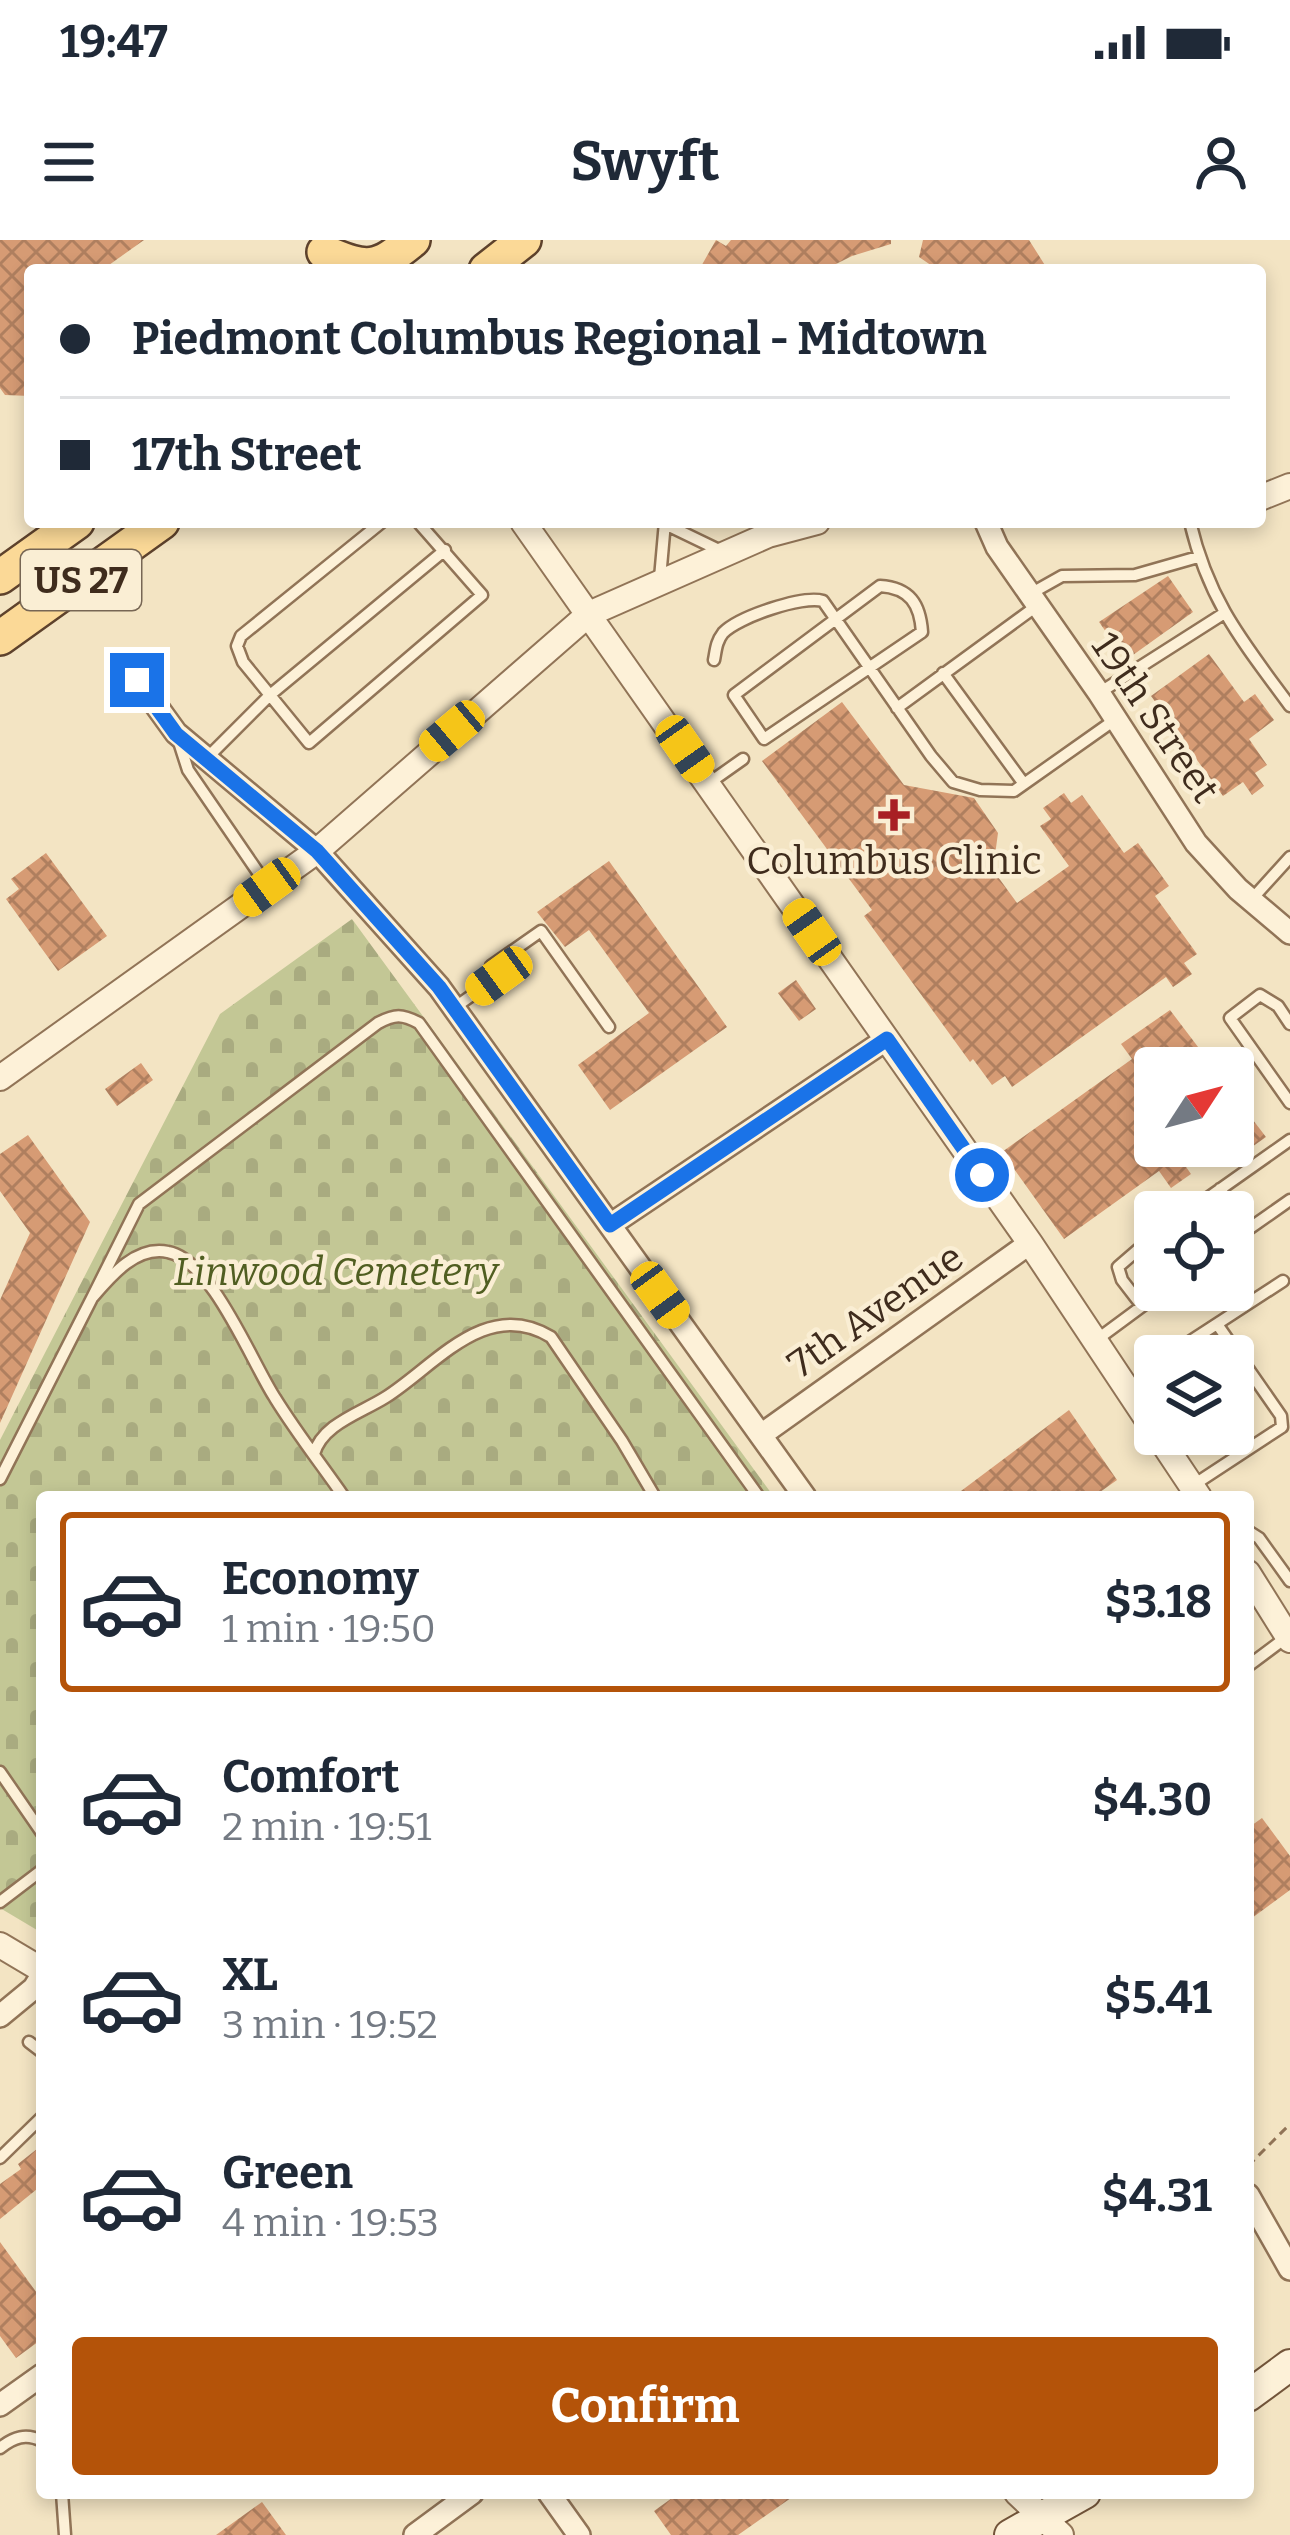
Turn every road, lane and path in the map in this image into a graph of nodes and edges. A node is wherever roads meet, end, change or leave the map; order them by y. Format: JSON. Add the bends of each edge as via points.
{"nodes":[{"id":1,"x":413,"y":240,"type":"edge"},
{"id":2,"x":441,"y":240,"type":"edge"},
{"id":3,"x":524,"y":240,"type":"edge"},
{"id":4,"x":383,"y":264,"type":"edge"},
{"id":5,"x":411,"y":264,"type":"edge"},
{"id":6,"x":494,"y":264,"type":"edge"},
{"id":7,"x":69,"y":528,"type":"edge"},
{"id":8,"x":154,"y":528,"type":"edge"},
{"id":9,"x":375,"y":528,"type":"edge"},
{"id":10,"x":424,"y":528,"type":"edge"},
{"id":11,"x":533,"y":528,"type":"edge"},
{"id":12,"x":664,"y":528,"type":"edge"},
{"id":13,"x":675,"y":528,"type":"edge"},
{"id":14,"x":795,"y":528,"type":"edge"},
{"id":15,"x":989,"y":528,"type":"edge"},
{"id":16,"x":1191,"y":528,"type":"edge"},
{"id":17,"x":446,"y":550,"type":"junction"},
{"id":18,"x":726,"y":554,"type":"junction"},
{"id":19,"x":1198,"y":557,"type":"junction"},
{"id":20,"x":0,"y":578,"type":"edge"},
{"id":21,"x":659,"y":583,"type":"junction"},
{"id":22,"x":1034,"y":600,"type":"junction"},
{"id":23,"x":589,"y":614,"type":"junction"},
{"id":24,"x":1223,"y":614,"type":"junction"},
{"id":25,"x":838,"y":617,"type":"junction"},
{"id":26,"x":0,"y":638,"type":"edge"},
{"id":27,"x":714,"y":660,"type":"dead end"},
{"id":28,"x":869,"y":668,"type":"junction"},
{"id":29,"x":943,"y":673,"type":"junction"},
{"id":30,"x":137,"y":680,"type":"dead end"},
{"id":31,"x":1099,"y":693,"type":"junction"},
{"id":32,"x":270,"y":695,"type":"junction"},
{"id":33,"x":1290,"y":706,"type":"edge"},
{"id":34,"x":897,"y":708,"type":"junction"},
{"id":35,"x":1116,"y":719,"type":"junction"},
{"id":36,"x":176,"y":734,"type":"junction"},
{"id":37,"x":206,"y":759,"type":"junction"},
{"id":38,"x":743,"y":759,"type":"dead end"},
{"id":39,"x":709,"y":783,"type":"junction"},
{"id":40,"x":1024,"y":784,"type":"junction"},
{"id":41,"x":317,"y":851,"type":"junction"},
{"id":42,"x":1290,"y":857,"type":"edge"},
{"id":43,"x":267,"y":887,"type":"junction"},
{"id":44,"x":1251,"y":900,"type":"junction"},
{"id":45,"x":1290,"y":933,"type":"edge"},
{"id":46,"x":454,"y":1008,"type":"junction"},
{"id":47,"x":1290,"y":1024,"type":"edge"},
{"id":48,"x":609,"y":1028,"type":"dead end"},
{"id":49,"x":887,"y":1039,"type":"junction"},
{"id":50,"x":0,"y":1078,"type":"edge"},
{"id":51,"x":1290,"y":1103,"type":"edge"},
{"id":52,"x":1290,"y":1140,"type":"edge"},
{"id":53,"x":1220,"y":1189,"type":"joint"},
{"id":54,"x":1217,"y":1191,"type":"edge"},
{"id":55,"x":1290,"y":1200,"type":"edge"},
{"id":56,"x":610,"y":1225,"type":"junction"},
{"id":57,"x":1254,"y":1225,"type":"edge"},
{"id":58,"x":1030,"y":1243,"type":"junction"},
{"id":59,"x":1134,"y":1254,"type":"edge"},
{"id":60,"x":1282,"y":1281,"type":"dead end"},
{"id":61,"x":1134,"y":1296,"type":"edge"},
{"id":62,"x":92,"y":1298,"type":"junction"},
{"id":63,"x":1135,"y":1311,"type":"edge"},
{"id":64,"x":1216,"y":1324,"type":"junction"},
{"id":65,"x":1200,"y":1335,"type":"edge"},
{"id":66,"x":1224,"y":1335,"type":"edge"},
{"id":67,"x":1095,"y":1341,"type":"junction"},
{"id":68,"x":1254,"y":1376,"type":"edge"},
{"id":69,"x":1134,"y":1399,"type":"edge"},
{"id":70,"x":761,"y":1435,"type":"junction"},
{"id":71,"x":1254,"y":1445,"type":"edge"},
{"id":72,"x":314,"y":1454,"type":"junction"},
{"id":73,"x":1171,"y":1455,"type":"edge"},
{"id":74,"x":1239,"y":1455,"type":"edge"},
{"id":75,"x":0,"y":1479,"type":"edge"},
{"id":76,"x":340,"y":1491,"type":"edge"},
{"id":77,"x":651,"y":1491,"type":"edge"},
{"id":78,"x":755,"y":1491,"type":"edge"},
{"id":79,"x":801,"y":1491,"type":"edge"},
{"id":80,"x":1195,"y":1491,"type":"edge"},
{"id":81,"x":1197,"y":1491,"type":"edge"},
{"id":82,"x":1254,"y":1535,"type":"edge"},
{"id":83,"x":1290,"y":1581,"type":"edge"},
{"id":84,"x":1254,"y":1582,"type":"edge"},
{"id":85,"x":1289,"y":1636,"type":"edge"},
{"id":86,"x":1254,"y":1662,"type":"edge"},
{"id":87,"x":0,"y":1772,"type":"edge"},
{"id":88,"x":36,"y":1824,"type":"edge"},
{"id":89,"x":36,"y":1875,"type":"edge"},
{"id":90,"x":0,"y":1903,"type":"edge"},
{"id":91,"x":0,"y":1945,"type":"edge"},
{"id":92,"x":36,"y":1969,"type":"edge"},
{"id":93,"x":36,"y":1984,"type":"edge"},
{"id":94,"x":0,"y":2016,"type":"edge"},
{"id":95,"x":29,"y":2042,"type":"dead end"},
{"id":96,"x":36,"y":2047,"type":"edge"},
{"id":97,"x":36,"y":2123,"type":"edge"},
{"id":98,"x":1290,"y":2124,"type":"edge"},
{"id":99,"x":0,"y":2158,"type":"edge"},
{"id":100,"x":1254,"y":2160,"type":"edge"},
{"id":101,"x":1254,"y":2206,"type":"edge"},
{"id":102,"x":1290,"y":2269,"type":"edge"},
{"id":103,"x":1290,"y":2366,"type":"edge"},
{"id":104,"x":36,"y":2378,"type":"edge"},
{"id":105,"x":1254,"y":2392,"type":"edge"},
{"id":106,"x":0,"y":2405,"type":"edge"},
{"id":107,"x":36,"y":2438,"type":"edge"},
{"id":108,"x":0,"y":2448,"type":"edge"},
{"id":109,"x":62,"y":2499,"type":"edge"},
{"id":110,"x":464,"y":2499,"type":"edge"},
{"id":111,"x":553,"y":2499,"type":"edge"},
{"id":112,"x":1024,"y":2499,"type":"edge"},
{"id":113,"x":1079,"y":2499,"type":"edge"},
{"id":114,"x":1052,"y":2525,"type":"edge"},
{"id":115,"x":65,"y":2535,"type":"edge"},
{"id":116,"x":415,"y":2535,"type":"edge"},
{"id":117,"x":580,"y":2535,"type":"edge"},
{"id":118,"x":1010,"y":2535,"type":"edge"}],
"edges":[{"from":1,"to":4,"type":"main road"},
{"from":2,"to":5,"type":"main road"},
{"from":3,"to":6,"type":"main road"},
{"from":7,"to":20,"type":"main road","number":"US 27"},
{"from":8,"to":26,"type":"main road","number":"US 27"},
{"from":9,"to":32,"type":"lane","via":[[241,636],[243,662]]},
{"from":10,"to":17,"type":"lane"},
{"from":11,"to":23,"type":"street"},
{"from":12,"to":21,"type":"lane"},
{"from":13,"to":18,"type":"lane"},
{"from":14,"to":18,"type":"street"},
{"from":15,"to":22,"type":"street","name":"19th Street"},
{"from":16,"to":19,"type":"lane"},
{"from":17,"to":32,"type":"lane"},
{"from":17,"to":32,"type":"lane","via":[[482,595],[309,743]]},
{"from":18,"to":21,"type":"street"},
{"from":19,"to":22,"type":"lane","via":[[1135,575],[1062,576]]},
{"from":19,"to":24,"type":"lane"},
{"from":21,"to":23,"type":"street"},
{"from":22,"to":29,"type":"lane"},
{"from":22,"to":31,"type":"street","name":"19th Street"},
{"from":23,"to":39,"type":"street"},
{"from":23,"to":41,"type":"street"},
{"from":24,"to":31,"type":"lane"},
{"from":24,"to":33,"type":"lane"},
{"from":25,"to":27,"type":"lane","via":[[808,597],[728,627]]},
{"from":25,"to":28,"type":"lane"},
{"from":25,"to":28,"type":"lane","via":[[880,586],[909,595],[920,608],[922,632]]},
{"from":25,"to":28,"type":"lane","via":[[734,695],[764,739]]},
{"from":28,"to":34,"type":"lane"},
{"from":29,"to":34,"type":"lane"},
{"from":29,"to":40,"type":"lane"},
{"from":30,"to":36,"type":"street"},
{"from":31,"to":35,"type":"street","name":"19th Street"},
{"from":32,"to":37,"type":"lane"},
{"from":34,"to":40,"type":"lane","via":[[953,782],[1002,792]]},
{"from":35,"to":40,"type":"lane"},
{"from":35,"to":44,"type":"street","name":"19th Street","via":[[1196,843]]},
{"from":36,"to":37,"type":"street"},
{"from":36,"to":43,"type":"lane","via":[[188,770]]},
{"from":37,"to":41,"type":"street"},
{"from":38,"to":39,"type":"lane"},
{"from":39,"to":49,"type":"street"},
{"from":41,"to":43,"type":"street"},
{"from":41,"to":46,"type":"street"},
{"from":42,"to":44,"type":"lane"},
{"from":43,"to":50,"type":"street"},
{"from":44,"to":45,"type":"street","name":"19th Street"},
{"from":46,"to":48,"type":"lane","via":[[541,932]]},
{"from":46,"to":56,"type":"street"},
{"from":47,"to":51,"type":"lane","via":[[1260,994],[1230,1018]]},
{"from":49,"to":56,"type":"street"},
{"from":49,"to":58,"type":"street"},
{"from":52,"to":53,"type":"lane"},
{"from":53,"to":54,"type":"lane"},
{"from":55,"to":57,"type":"lane"},
{"from":56,"to":70,"type":"street"},
{"from":58,"to":67,"type":"street"},
{"from":58,"to":70,"type":"street","name":"7th Avenue"},
{"from":59,"to":61,"type":"lane","via":[[1118,1268]]},
{"from":60,"to":64,"type":"lane"},
{"from":62,"to":72,"type":"lane","via":[[139,1255],[168,1252],[190,1264],[229,1312]]},
{"from":62,"to":75,"type":"lane"},
{"from":62,"to":78,"type":"lane","via":[[151,1193],[378,1023],[404,1015],[419,1023]]},
{"from":63,"to":67,"type":"lane"},
{"from":64,"to":65,"type":"lane"},
{"from":64,"to":66,"type":"lane"},
{"from":67,"to":69,"type":"street"},
{"from":68,"to":71,"type":"lane","via":[[1282,1415],[1282,1426]]},
{"from":70,"to":79,"type":"street"},
{"from":72,"to":76,"type":"lane"},
{"from":72,"to":77,"type":"lane","via":[[336,1426],[463,1338],[535,1327],[550,1337]]},
{"from":73,"to":80,"type":"street"},
{"from":74,"to":81,"type":"lane"},
{"from":82,"to":83,"type":"lane"},
{"from":84,"to":85,"type":"street"},
{"from":85,"to":86,"type":"lane"},
{"from":87,"to":88,"type":"lane"},
{"from":89,"to":90,"type":"lane"},
{"from":91,"to":92,"type":"street"},
{"from":93,"to":94,"type":"street"},
{"from":95,"to":96,"type":"lane"},
{"from":97,"to":99,"type":"lane"},
{"from":98,"to":100,"type":"path"},
{"from":101,"to":102,"type":"street"},
{"from":103,"to":105,"type":"main road"},
{"from":104,"to":106,"type":"street"},
{"from":107,"to":108,"type":"lane"},
{"from":109,"to":115,"type":"lane"},
{"from":110,"to":116,"type":"street"},
{"from":111,"to":117,"type":"street"},
{"from":112,"to":114,"type":"street"},
{"from":113,"to":114,"type":"main road"},
{"from":114,"to":118,"type":"main road"}]}
